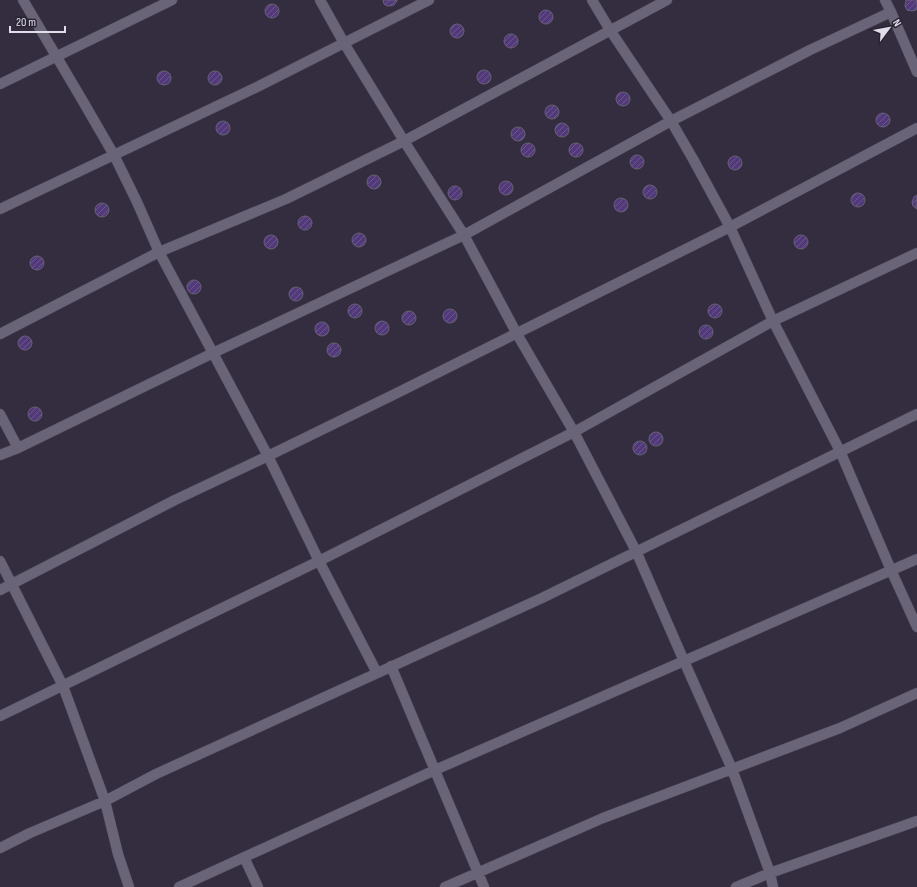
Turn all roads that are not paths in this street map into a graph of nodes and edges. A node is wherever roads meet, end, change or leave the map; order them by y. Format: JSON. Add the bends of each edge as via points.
{"nodes":[{"id":1,"x":23,"y":0,"type":"edge"},
{"id":2,"x":172,"y":0,"type":"edge"},
{"id":3,"x":320,"y":0,"type":"edge"},
{"id":4,"x":429,"y":0,"type":"edge"},
{"id":5,"x":592,"y":0,"type":"edge"},
{"id":6,"x":667,"y":0,"type":"edge"},
{"id":7,"x":885,"y":0,"type":"edge"},
{"id":8,"x":658,"y":2,"type":"edge"},
{"id":9,"x":891,"y":12,"type":"junction"},
{"id":10,"x":610,"y":30,"type":"junction"},
{"id":11,"x":344,"y":43,"type":"junction"},
{"id":12,"x":56,"y":57,"type":"junction"},
{"id":13,"x":917,"y":72,"type":"edge"},
{"id":14,"x":0,"y":84,"type":"edge"},
{"id":15,"x":671,"y":121,"type":"junction"},
{"id":16,"x":917,"y":128,"type":"edge"},
{"id":17,"x":404,"y":140,"type":"junction"},
{"id":18,"x":114,"y":155,"type":"junction"},
{"id":19,"x":0,"y":208,"type":"edge"},
{"id":20,"x":730,"y":227,"type":"junction"},
{"id":21,"x":464,"y":235,"type":"junction"},
{"id":22,"x":159,"y":252,"type":"junction"},
{"id":23,"x":917,"y":253,"type":"edge"},
{"id":24,"x":773,"y":321,"type":"junction"},
{"id":25,"x":0,"y":334,"type":"edge"},
{"id":26,"x":517,"y":334,"type":"junction"},
{"id":27,"x":213,"y":353,"type":"junction"},
{"id":28,"x":0,"y":414,"type":"edge"},
{"id":29,"x":917,"y":414,"type":"edge"},
{"id":30,"x":574,"y":432,"type":"junction"},
{"id":31,"x":18,"y":448,"type":"junction"},
{"id":32,"x":840,"y":452,"type":"junction"},
{"id":33,"x":0,"y":455,"type":"edge"},
{"id":34,"x":268,"y":456,"type":"junction"},
{"id":35,"x":636,"y":551,"type":"junction"},
{"id":36,"x":917,"y":559,"type":"edge"},
{"id":37,"x":319,"y":561,"type":"junction"},
{"id":38,"x":0,"y":562,"type":"edge"},
{"id":39,"x":891,"y":570,"type":"junction"},
{"id":40,"x":11,"y":584,"type":"junction"},
{"id":41,"x":0,"y":590,"type":"edge"},
{"id":42,"x":917,"y":627,"type":"edge"},
{"id":43,"x":684,"y":661,"type":"junction"},
{"id":44,"x":391,"y":666,"type":"junction"},
{"id":45,"x":377,"y":673,"type":"junction"},
{"id":46,"x":63,"y":686,"type":"junction"},
{"id":47,"x":917,"y":693,"type":"edge"},
{"id":48,"x":0,"y":716,"type":"edge"},
{"id":49,"x":732,"y":769,"type":"junction"},
{"id":50,"x":435,"y":770,"type":"junction"},
{"id":51,"x":105,"y":800,"type":"junction"},
{"id":52,"x":917,"y":821,"type":"edge"},
{"id":53,"x":0,"y":848,"type":"edge"},
{"id":54,"x":244,"y":857,"type":"junction"},
{"id":55,"x":478,"y":872,"type":"junction"},
{"id":56,"x":770,"y":873,"type":"junction"},
{"id":57,"x":129,"y":887,"type":"edge"},
{"id":58,"x":179,"y":887,"type":"edge"},
{"id":59,"x":258,"y":887,"type":"edge"},
{"id":60,"x":445,"y":887,"type":"edge"},
{"id":61,"x":484,"y":887,"type":"edge"},
{"id":62,"x":736,"y":887,"type":"edge"},
{"id":63,"x":773,"y":887,"type":"edge"}],
"edges":[{"from":1,"to":12,"type":"street"},
{"from":2,"to":12,"type":"street"},
{"from":3,"to":11,"type":"street"},
{"from":4,"to":11,"type":"street"},
{"from":5,"to":10,"type":"street"},
{"from":6,"to":8,"type":"street"},
{"from":7,"to":9,"type":"street"},
{"from":8,"to":10,"type":"street"},
{"from":9,"to":13,"type":"street"},
{"from":9,"to":15,"type":"street"},
{"from":10,"to":15,"type":"street"},
{"from":10,"to":17,"type":"street"},
{"from":11,"to":17,"type":"street"},
{"from":11,"to":18,"type":"street"},
{"from":12,"to":14,"type":"street"},
{"from":12,"to":18,"type":"street"},
{"from":15,"to":20,"type":"street"},
{"from":15,"to":21,"type":"street"},
{"from":16,"to":20,"type":"street"},
{"from":17,"to":21,"type":"street"},
{"from":17,"to":22,"type":"street","via":[[286,199]]},
{"from":18,"to":19,"type":"street"},
{"from":18,"to":22,"type":"street"},
{"from":20,"to":24,"type":"street"},
{"from":20,"to":26,"type":"street"},
{"from":21,"to":26,"type":"street"},
{"from":21,"to":27,"type":"street"},
{"from":22,"to":25,"type":"street"},
{"from":22,"to":27,"type":"street"},
{"from":23,"to":24,"type":"street"},
{"from":24,"to":30,"type":"street"},
{"from":24,"to":32,"type":"street"},
{"from":26,"to":30,"type":"street"},
{"from":26,"to":34,"type":"street"},
{"from":27,"to":31,"type":"street"},
{"from":27,"to":34,"type":"street"},
{"from":28,"to":31,"type":"street"},
{"from":29,"to":32,"type":"street"},
{"from":30,"to":35,"type":"street"},
{"from":30,"to":37,"type":"street"},
{"from":31,"to":33,"type":"street"},
{"from":32,"to":35,"type":"street"},
{"from":32,"to":39,"type":"street"},
{"from":34,"to":37,"type":"street"},
{"from":34,"to":40,"type":"street","via":[[175,500]]},
{"from":35,"to":43,"type":"street"},
{"from":35,"to":44,"type":"street","via":[[542,598]]},
{"from":36,"to":39,"type":"street"},
{"from":37,"to":45,"type":"street"},
{"from":37,"to":46,"type":"street"},
{"from":38,"to":40,"type":"street"},
{"from":39,"to":42,"type":"street"},
{"from":39,"to":43,"type":"street"},
{"from":40,"to":41,"type":"street"},
{"from":40,"to":46,"type":"street"},
{"from":43,"to":49,"type":"street"},
{"from":43,"to":50,"type":"street"},
{"from":44,"to":45,"type":"street"},
{"from":44,"to":50,"type":"street"},
{"from":45,"to":51,"type":"street"},
{"from":46,"to":48,"type":"street"},
{"from":46,"to":51,"type":"street"},
{"from":47,"to":49,"type":"street","via":[[840,728]]},
{"from":49,"to":55,"type":"street","via":[[603,818]]},
{"from":49,"to":56,"type":"street"},
{"from":50,"to":54,"type":"street"},
{"from":50,"to":55,"type":"street"},
{"from":51,"to":53,"type":"street"},
{"from":51,"to":57,"type":"street"},
{"from":52,"to":56,"type":"street"},
{"from":54,"to":58,"type":"street"},
{"from":54,"to":59,"type":"street"},
{"from":55,"to":60,"type":"street"},
{"from":55,"to":61,"type":"street"},
{"from":56,"to":62,"type":"street"},
{"from":56,"to":63,"type":"street"}]}
